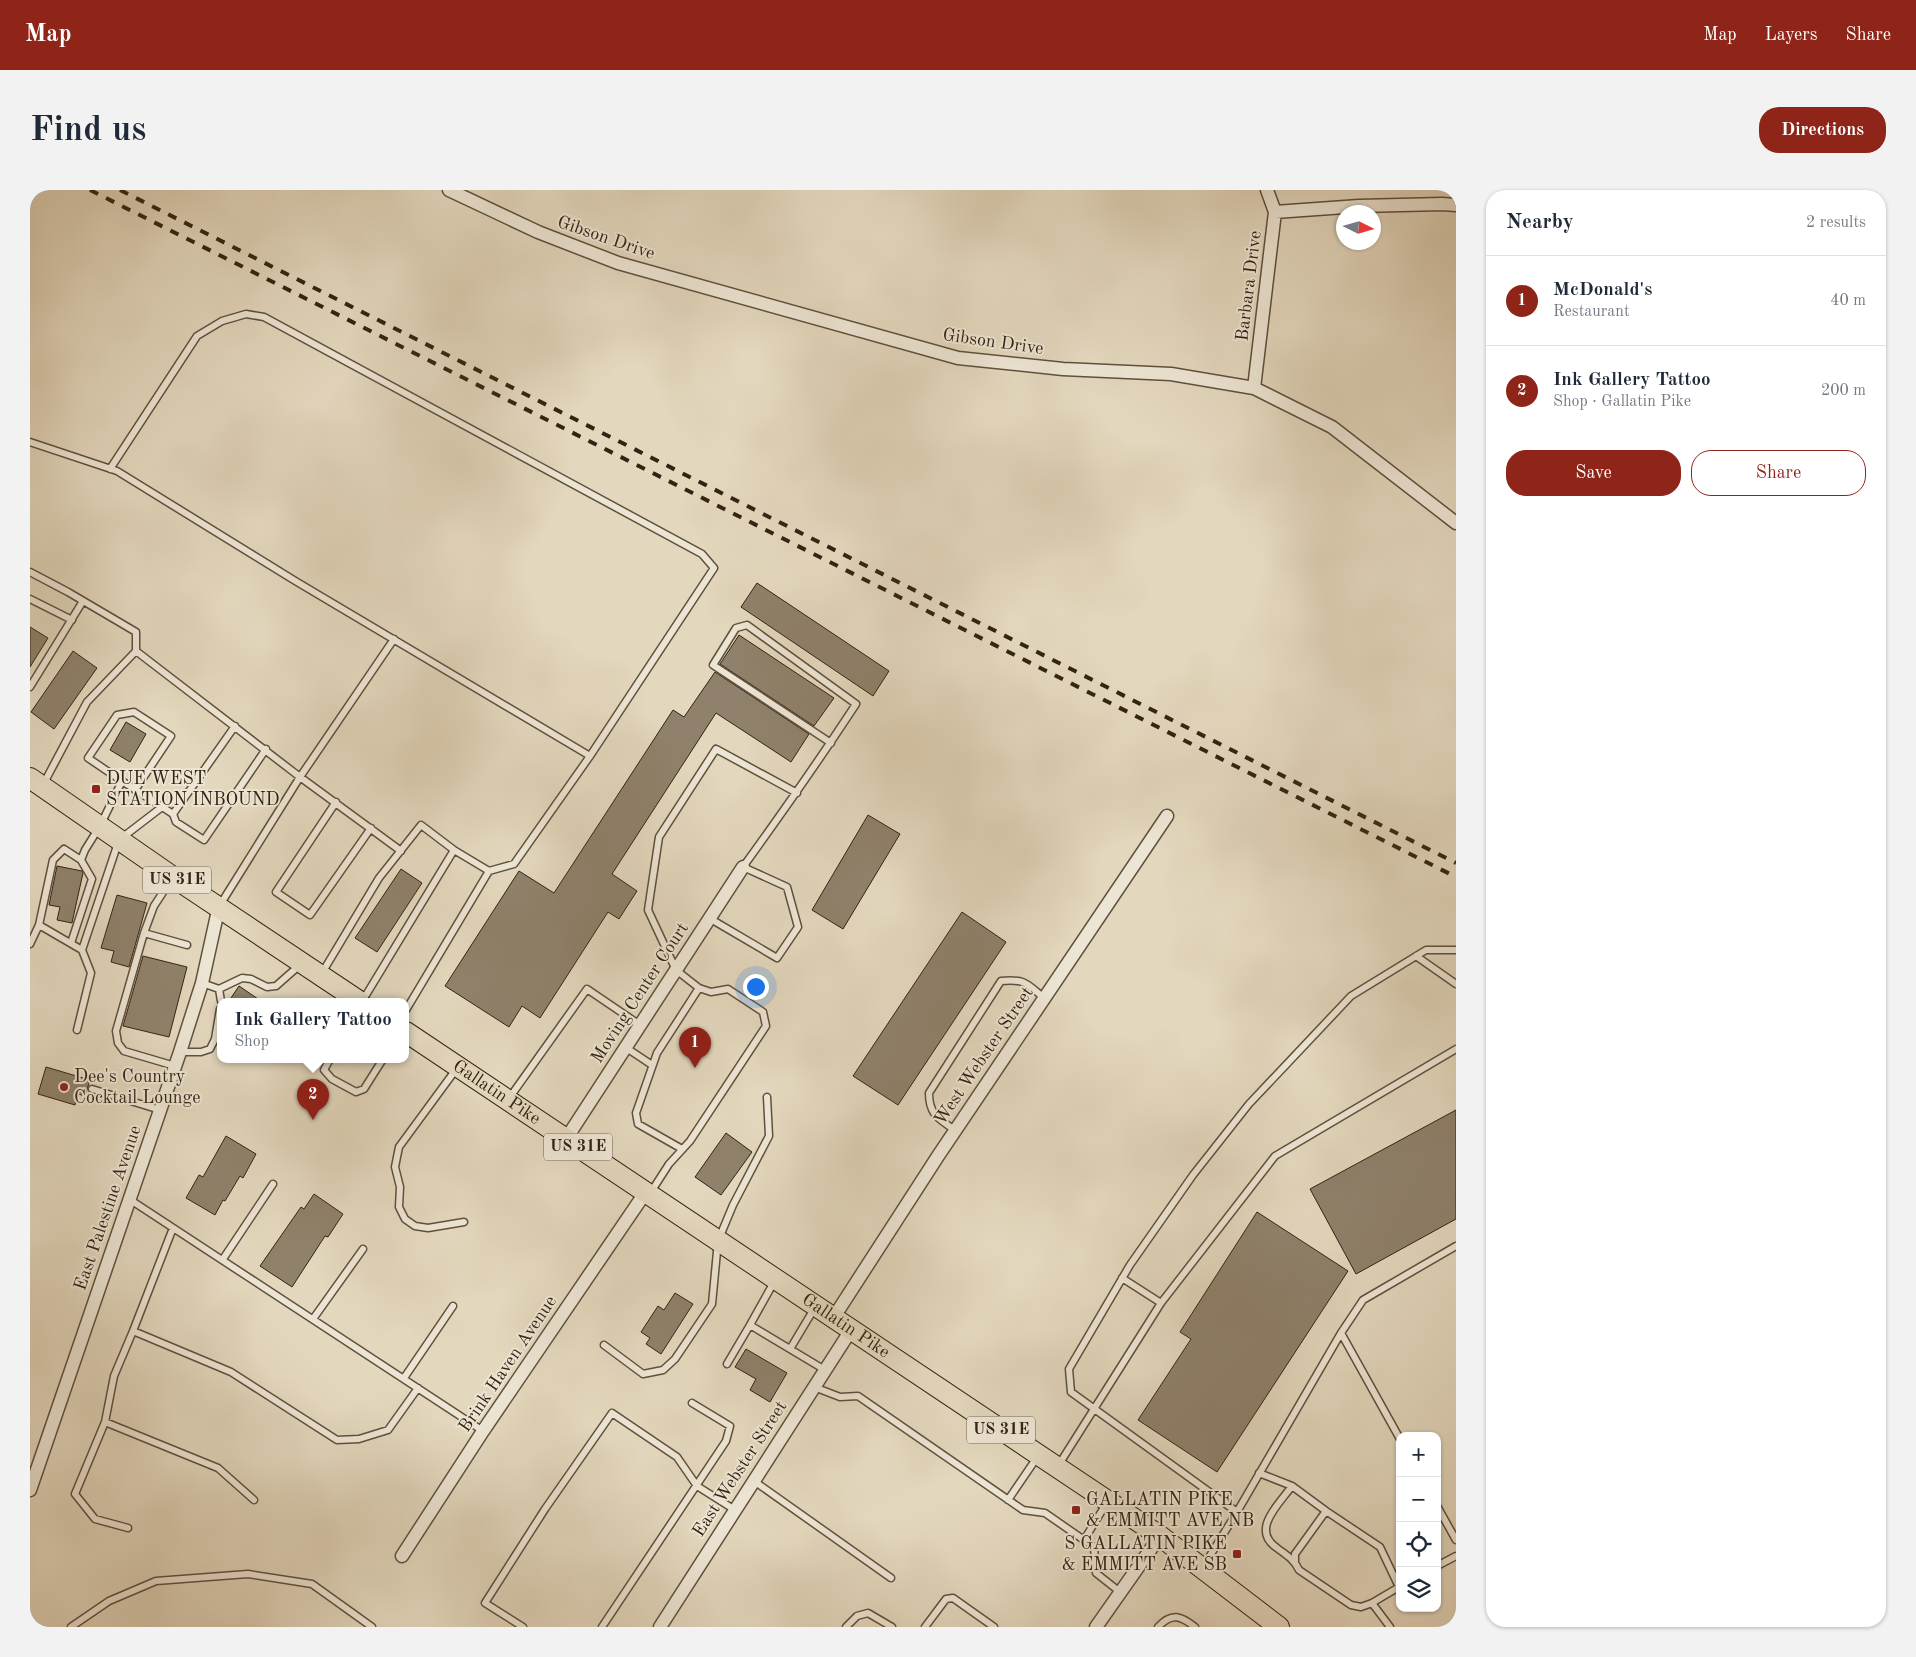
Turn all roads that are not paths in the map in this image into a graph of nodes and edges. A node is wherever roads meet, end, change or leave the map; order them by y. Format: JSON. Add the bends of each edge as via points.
{"nodes":[{"id":1,"x":449,"y":190,"type":"edge"},
{"id":2,"x":1267,"y":190,"type":"edge"},
{"id":3,"x":1456,"y":205,"type":"edge"},
{"id":4,"x":1275,"y":212,"type":"junction"},
{"id":5,"x":1254,"y":388,"type":"junction"},
{"id":6,"x":33,"y":443,"type":"edge"},
{"id":7,"x":30,"y":448,"type":"edge"},
{"id":8,"x":110,"y":469,"type":"junction"},
{"id":9,"x":1456,"y":523,"type":"edge"},
{"id":10,"x":30,"y":572,"type":"edge"},
{"id":11,"x":30,"y":599,"type":"edge"},
{"id":12,"x":83,"y":601,"type":"junction"},
{"id":13,"x":72,"y":620,"type":"junction"},
{"id":14,"x":394,"y":639,"type":"junction"},
{"id":15,"x":136,"y":651,"type":"junction"},
{"id":16,"x":30,"y":687,"type":"edge"},
{"id":17,"x":235,"y":726,"type":"junction"},
{"id":18,"x":830,"y":743,"type":"junction"},
{"id":19,"x":266,"y":749,"type":"junction"},
{"id":20,"x":590,"y":756,"type":"junction"},
{"id":21,"x":300,"y":777,"type":"junction"},
{"id":22,"x":122,"y":781,"type":"junction"},
{"id":23,"x":36,"y":782,"type":"edge"},
{"id":24,"x":135,"y":790,"type":"junction"},
{"id":25,"x":797,"y":793,"type":"junction"},
{"id":26,"x":336,"y":802,"type":"junction"},
{"id":27,"x":162,"y":807,"type":"junction"},
{"id":28,"x":174,"y":814,"type":"junction"},
{"id":29,"x":1167,"y":816,"type":"dead end"},
{"id":30,"x":100,"y":826,"type":"junction"},
{"id":31,"x":371,"y":828,"type":"junction"},
{"id":32,"x":119,"y":840,"type":"junction"},
{"id":33,"x":454,"y":850,"type":"junction"},
{"id":34,"x":401,"y":851,"type":"junction"},
{"id":35,"x":81,"y":860,"type":"junction"},
{"id":36,"x":743,"y":867,"type":"junction"},
{"id":37,"x":490,"y":871,"type":"junction"},
{"id":38,"x":173,"y":877,"type":"junction"},
{"id":39,"x":219,"y":906,"type":"junction"},
{"id":40,"x":709,"y":918,"type":"junction"},
{"id":41,"x":39,"y":925,"type":"junction"},
{"id":42,"x":144,"y":933,"type":"junction"},
{"id":43,"x":30,"y":944,"type":"edge"},
{"id":44,"x":71,"y":944,"type":"junction"},
{"id":45,"x":187,"y":945,"type":"dead end"},
{"id":46,"x":82,"y":950,"type":"junction"},
{"id":47,"x":1456,"y":950,"type":"edge"},
{"id":48,"x":1416,"y":956,"type":"junction"},
{"id":49,"x":302,"y":963,"type":"junction"},
{"id":50,"x":676,"y":970,"type":"junction"},
{"id":51,"x":320,"y":976,"type":"junction"},
{"id":52,"x":202,"y":983,"type":"junction"},
{"id":53,"x":1456,"y":984,"type":"edge"},
{"id":54,"x":699,"y":988,"type":"junction"},
{"id":55,"x":219,"y":989,"type":"junction"},
{"id":56,"x":220,"y":998,"type":"edge"},
{"id":57,"x":356,"y":998,"type":"edge"},
{"id":58,"x":363,"y":998,"type":"edge"},
{"id":59,"x":1044,"y":998,"type":"junction"},
{"id":60,"x":409,"y":1005,"type":"edge"},
{"id":61,"x":640,"y":1024,"type":"junction"},
{"id":62,"x":217,"y":1027,"type":"edge"},
{"id":63,"x":77,"y":1030,"type":"dead end"},
{"id":64,"x":409,"y":1034,"type":"edge"},
{"id":65,"x":626,"y":1047,"type":"junction"},
{"id":66,"x":1456,"y":1049,"type":"edge"},
{"id":67,"x":180,"y":1052,"type":"junction"},
{"id":68,"x":328,"y":1063,"type":"edge"},
{"id":69,"x":380,"y":1063,"type":"edge"},
{"id":70,"x":652,"y":1065,"type":"junction"},
{"id":71,"x":175,"y":1066,"type":"junction"},
{"id":72,"x":457,"y":1067,"type":"junction"},
{"id":73,"x":92,"y":1089,"type":"dead end"},
{"id":74,"x":767,"y":1097,"type":"dead end"},
{"id":75,"x":508,"y":1100,"type":"junction"},
{"id":76,"x":160,"y":1110,"type":"junction"},
{"id":77,"x":955,"y":1130,"type":"junction"},
{"id":78,"x":566,"y":1139,"type":"junction"},
{"id":79,"x":682,"y":1149,"type":"junction"},
{"id":80,"x":273,"y":1184,"type":"dead end"},
{"id":81,"x":647,"y":1194,"type":"junction"},
{"id":82,"x":129,"y":1199,"type":"junction"},
{"id":83,"x":464,"y":1222,"type":"dead end"},
{"id":84,"x":173,"y":1228,"type":"junction"},
{"id":85,"x":718,"y":1241,"type":"junction"},
{"id":86,"x":1456,"y":1246,"type":"edge"},
{"id":87,"x":363,"y":1248,"type":"dead end"},
{"id":88,"x":224,"y":1259,"type":"junction"},
{"id":89,"x":1122,"y":1278,"type":"junction"},
{"id":90,"x":776,"y":1279,"type":"junction"},
{"id":91,"x":1161,"y":1303,"type":"junction"},
{"id":92,"x":816,"y":1305,"type":"junction"},
{"id":93,"x":453,"y":1306,"type":"dead end"},
{"id":94,"x":834,"y":1317,"type":"junction"},
{"id":95,"x":313,"y":1319,"type":"junction"},
{"id":96,"x":750,"y":1325,"type":"junction"},
{"id":97,"x":851,"y":1330,"type":"junction"},
{"id":98,"x":133,"y":1331,"type":"junction"},
{"id":99,"x":1341,"y":1333,"type":"junction"},
{"id":100,"x":604,"y":1345,"type":"dead end"},
{"id":101,"x":790,"y":1349,"type":"junction"},
{"id":102,"x":727,"y":1364,"type":"dead end"},
{"id":103,"x":825,"y":1370,"type":"junction"},
{"id":104,"x":404,"y":1378,"type":"junction"},
{"id":105,"x":814,"y":1387,"type":"junction"},
{"id":106,"x":418,"y":1388,"type":"junction"},
{"id":107,"x":692,"y":1403,"type":"dead end"},
{"id":108,"x":1094,"y":1408,"type":"junction"},
{"id":109,"x":105,"y":1422,"type":"junction"},
{"id":110,"x":483,"y":1431,"type":"junction"},
{"id":111,"x":1396,"y":1432,"type":"edge"},
{"id":112,"x":1038,"y":1455,"type":"junction"},
{"id":113,"x":1057,"y":1468,"type":"junction"},
{"id":114,"x":1259,"y":1473,"type":"junction"},
{"id":115,"x":754,"y":1480,"type":"junction"},
{"id":116,"x":697,"y":1486,"type":"junction"},
{"id":117,"x":1292,"y":1486,"type":"junction"},
{"id":118,"x":30,"y":1490,"type":"edge"},
{"id":119,"x":254,"y":1500,"type":"dead end"},
{"id":120,"x":1008,"y":1500,"type":"junction"},
{"id":121,"x":1108,"y":1501,"type":"junction"},
{"id":122,"x":735,"y":1510,"type":"junction"},
{"id":123,"x":1326,"y":1511,"type":"junction"},
{"id":124,"x":1237,"y":1512,"type":"junction"},
{"id":125,"x":1441,"y":1513,"type":"edge"},
{"id":126,"x":128,"y":1528,"type":"dead end"},
{"id":127,"x":1160,"y":1536,"type":"junction"},
{"id":128,"x":1084,"y":1540,"type":"junction"},
{"id":129,"x":1456,"y":1540,"type":"edge"},
{"id":130,"x":402,"y":1556,"type":"dead end"},
{"id":131,"x":1456,"y":1556,"type":"edge"},
{"id":132,"x":1295,"y":1561,"type":"junction"},
{"id":133,"x":1441,"y":1564,"type":"edge"},
{"id":134,"x":1202,"y":1568,"type":"junction"},
{"id":135,"x":891,"y":1578,"type":"dead end"},
{"id":136,"x":1396,"y":1581,"type":"edge"},
{"id":137,"x":1396,"y":1589,"type":"edge"},
{"id":138,"x":1120,"y":1592,"type":"junction"},
{"id":139,"x":1372,"y":1603,"type":"junction"},
{"id":140,"x":1273,"y":1625,"type":"edge"},
{"id":141,"x":72,"y":1627,"type":"edge"},
{"id":142,"x":372,"y":1627,"type":"edge"},
{"id":143,"x":523,"y":1627,"type":"edge"},
{"id":144,"x":602,"y":1627,"type":"edge"},
{"id":145,"x":660,"y":1627,"type":"edge"},
{"id":146,"x":846,"y":1627,"type":"edge"},
{"id":147,"x":892,"y":1627,"type":"edge"},
{"id":148,"x":925,"y":1627,"type":"edge"},
{"id":149,"x":994,"y":1627,"type":"edge"},
{"id":150,"x":1096,"y":1627,"type":"edge"},
{"id":151,"x":1158,"y":1627,"type":"edge"},
{"id":152,"x":1195,"y":1627,"type":"edge"},
{"id":153,"x":1390,"y":1627,"type":"edge"}],
"edges":[{"from":1,"to":5,"type":"street","name":"Gibson Drive","via":[[538,232],[618,263],[958,358],[1063,369],[1171,374]]},
{"from":2,"to":4,"type":"street","name":"Barbara Drive"},
{"from":3,"to":4,"type":"street"},
{"from":4,"to":5,"type":"street","name":"Barbara Drive"},
{"from":5,"to":9,"type":"street","name":"Gibson Drive","via":[[1332,427]]},
{"from":6,"to":7,"type":"lane"},
{"from":6,"to":8,"type":"lane"},
{"from":8,"to":14,"type":"lane"},
{"from":8,"to":20,"type":"lane","via":[[197,336],[222,321],[246,314],[264,317],[702,554],[714,568]]},
{"from":10,"to":12,"type":"lane"},
{"from":11,"to":13,"type":"lane"},
{"from":12,"to":13,"type":"lane"},
{"from":12,"to":15,"type":"lane","via":[[136,632]]},
{"from":13,"to":16,"type":"lane"},
{"from":14,"to":20,"type":"lane"},
{"from":14,"to":21,"type":"lane"},
{"from":15,"to":17,"type":"lane"},
{"from":15,"to":23,"type":"lane","via":[[87,702]]},
{"from":17,"to":19,"type":"lane"},
{"from":17,"to":28,"type":"lane"},
{"from":18,"to":18,"type":"lane","via":[[856,704],[747,625],[736,628],[713,665]]},
{"from":18,"to":25,"type":"lane"},
{"from":19,"to":21,"type":"lane"},
{"from":19,"to":28,"type":"lane","via":[[204,840],[176,822]]},
{"from":20,"to":37,"type":"lane","via":[[514,864]]},
{"from":21,"to":26,"type":"lane"},
{"from":21,"to":39,"type":"lane"},
{"from":22,"to":24,"type":"lane"},
{"from":22,"to":24,"type":"lane","via":[[88,758],[117,715],[134,712],[171,736]]},
{"from":22,"to":30,"type":"lane"},
{"from":23,"to":30,"type":"main road","number":"US 31E"},
{"from":24,"to":27,"type":"lane"},
{"from":25,"to":36,"type":"lane"},
{"from":25,"to":50,"type":"lane","via":[[716,749],[659,837],[648,910]]},
{"from":26,"to":31,"type":"lane"},
{"from":26,"to":31,"type":"lane","via":[[276,892],[310,915]]},
{"from":27,"to":28,"type":"lane"},
{"from":27,"to":32,"type":"lane"},
{"from":29,"to":59,"type":"street","name":"West Webster Street"},
{"from":30,"to":32,"type":"main road","number":"US 31E"},
{"from":30,"to":35,"type":"lane"},
{"from":31,"to":34,"type":"lane"},
{"from":32,"to":38,"type":"main road","number":"US 31E"},
{"from":32,"to":46,"type":"lane"},
{"from":33,"to":34,"type":"lane","via":[[422,825]]},
{"from":33,"to":37,"type":"lane"},
{"from":33,"to":58,"type":"lane"},
{"from":34,"to":51,"type":"lane","via":[[379,878]]},
{"from":35,"to":41,"type":"lane","via":[[64,849],[53,860]]},
{"from":35,"to":44,"type":"lane","via":[[92,879]]},
{"from":36,"to":40,"type":"street","name":"Moving Center Court"},
{"from":36,"to":40,"type":"lane","via":[[787,887],[798,927],[778,958]]},
{"from":37,"to":60,"type":"lane"},
{"from":38,"to":39,"type":"main road","number":"US 31E"},
{"from":38,"to":42,"type":"lane","via":[[154,906]]},
{"from":39,"to":49,"type":"main road","number":"US 31E"},
{"from":39,"to":52,"type":"street","name":"East Palestine Avenue"},
{"from":40,"to":50,"type":"street","name":"Moving Center Court"},
{"from":41,"to":43,"type":"lane"},
{"from":41,"to":44,"type":"lane"},
{"from":42,"to":45,"type":"lane"},
{"from":42,"to":71,"type":"lane","via":[[116,1031],[118,1043],[124,1051]]},
{"from":44,"to":46,"type":"lane"},
{"from":46,"to":63,"type":"lane","via":[[91,972]]},
{"from":47,"to":48,"type":"lane","via":[[1426,950]]},
{"from":48,"to":53,"type":"lane"},
{"from":48,"to":89,"type":"lane","via":[[1351,996],[1250,1104],[1193,1175]]},
{"from":49,"to":51,"type":"main road","number":"US 31E"},
{"from":49,"to":55,"type":"lane","via":[[276,986],[267,987],[242,978]]},
{"from":50,"to":54,"type":"lane"},
{"from":50,"to":61,"type":"street","name":"Moving Center Court"},
{"from":51,"to":57,"type":"main road","number":"US 31E"},
{"from":52,"to":55,"type":"lane"},
{"from":52,"to":67,"type":"street","name":"East Palestine Avenue"},
{"from":54,"to":70,"type":"lane"},
{"from":54,"to":79,"type":"lane","via":[[711,992],[728,988],[763,1012],[766,1026]]},
{"from":55,"to":56,"type":"lane"},
{"from":59,"to":77,"type":"street","name":"West Webster Street"},
{"from":59,"to":77,"type":"lane","via":[[1025,983],[1001,981],[930,1093],[929,1105],[936,1117]]},
{"from":61,"to":65,"type":"street","name":"Moving Center Court"},
{"from":61,"to":75,"type":"lane","via":[[588,990]]},
{"from":62,"to":67,"type":"lane","via":[[210,1049]]},
{"from":64,"to":72,"type":"main road","name":"Gallatin Pike","number":"US 31E"},
{"from":65,"to":70,"type":"lane"},
{"from":65,"to":78,"type":"street","name":"Moving Center Court"},
{"from":66,"to":91,"type":"lane","via":[[1275,1156]]},
{"from":67,"to":71,"type":"street","name":"East Palestine Avenue"},
{"from":68,"to":69,"type":"lane","via":[[324,1070],[332,1079],[356,1092],[364,1089]]},
{"from":70,"to":79,"type":"lane","via":[[636,1113],[638,1124]]},
{"from":71,"to":76,"type":"street","name":"East Palestine Avenue"},
{"from":72,"to":75,"type":"main road","name":"Gallatin Pike","number":"US 31E"},
{"from":72,"to":83,"type":"lane","via":[[399,1147],[395,1167],[400,1207],[405,1219],[415,1226],[428,1228]]},
{"from":73,"to":76,"type":"lane"},
{"from":74,"to":85,"type":"lane","via":[[769,1136]]},
{"from":75,"to":78,"type":"main road","name":"Gallatin Pike","number":"US 31E"},
{"from":76,"to":82,"type":"street","name":"East Palestine Avenue"},
{"from":77,"to":94,"type":"street","name":"West Webster Street"},
{"from":78,"to":81,"type":"main road","name":"Gallatin Pike","number":"US 31E"},
{"from":79,"to":81,"type":"lane"},
{"from":80,"to":88,"type":"lane"},
{"from":81,"to":85,"type":"main road","name":"Gallatin Pike","number":"US 31E"},
{"from":81,"to":110,"type":"street","name":"Brink Haven Avenue"},
{"from":82,"to":84,"type":"lane"},
{"from":82,"to":118,"type":"street","name":"East Palestine Avenue"},
{"from":84,"to":88,"type":"lane"},
{"from":84,"to":98,"type":"lane"},
{"from":85,"to":90,"type":"main road","name":"Gallatin Pike","number":"US 31E"},
{"from":85,"to":100,"type":"lane","via":[[712,1304],[675,1359],[663,1370],[643,1374]]},
{"from":86,"to":99,"type":"lane","via":[[1363,1300]]},
{"from":87,"to":95,"type":"lane"},
{"from":88,"to":95,"type":"lane"},
{"from":89,"to":91,"type":"lane"},
{"from":89,"to":108,"type":"lane","via":[[1069,1369],[1071,1392]]},
{"from":90,"to":92,"type":"main road","name":"Gallatin Pike","number":"US 31E"},
{"from":90,"to":96,"type":"lane"},
{"from":91,"to":108,"type":"lane"},
{"from":92,"to":94,"type":"main road","name":"Gallatin Pike","number":"US 31E"},
{"from":92,"to":101,"type":"lane"},
{"from":93,"to":104,"type":"lane"},
{"from":94,"to":97,"type":"main road","name":"Gallatin Pike","number":"US 31E"},
{"from":95,"to":104,"type":"lane"},
{"from":96,"to":101,"type":"lane"},
{"from":96,"to":102,"type":"lane"},
{"from":97,"to":103,"type":"street","name":"East Webster Street"},
{"from":97,"to":112,"type":"main road","name":"Gallatin Pike","number":"US 31E"},
{"from":98,"to":106,"type":"lane","via":[[231,1372],[336,1440],[360,1439],[388,1430]]},
{"from":98,"to":109,"type":"lane","via":[[114,1376]]},
{"from":99,"to":111,"type":"lane"},
{"from":99,"to":114,"type":"lane"},
{"from":101,"to":103,"type":"lane"},
{"from":103,"to":105,"type":"street","name":"East Webster Street"},
{"from":104,"to":106,"type":"lane"},
{"from":105,"to":115,"type":"street","name":"East Webster Street"},
{"from":105,"to":120,"type":"lane","via":[[840,1397],[858,1396]]},
{"from":106,"to":110,"type":"lane"},
{"from":107,"to":116,"type":"lane","via":[[730,1426],[726,1441]]},
{"from":108,"to":113,"type":"lane"},
{"from":108,"to":124,"type":"lane"},
{"from":109,"to":119,"type":"lane","via":[[218,1468]]},
{"from":109,"to":126,"type":"lane","via":[[75,1494],[95,1519]]},
{"from":110,"to":130,"type":"street","name":"Brink Haven Avenue"},
{"from":112,"to":113,"type":"main road","name":"Gallatin Pike","number":"US 31E"},
{"from":112,"to":120,"type":"lane"},
{"from":113,"to":121,"type":"main road","name":"Gallatin Pike","number":"US 31E"},
{"from":114,"to":117,"type":"lane"},
{"from":114,"to":124,"type":"lane"},
{"from":115,"to":122,"type":"street","name":"East Webster Street"},
{"from":115,"to":135,"type":"lane"},
{"from":116,"to":122,"type":"lane"},
{"from":116,"to":143,"type":"lane","via":[[677,1457],[612,1413],[484,1603]]},
{"from":116,"to":144,"type":"lane"},
{"from":117,"to":123,"type":"lane"},
{"from":117,"to":132,"type":"lane","via":[[1266,1523],[1265,1536],[1270,1544]]},
{"from":120,"to":128,"type":"lane","via":[[1023,1510],[1045,1513]]},
{"from":121,"to":127,"type":"main road","name":"Gallatin Pike","number":"US 31E"},
{"from":121,"to":128,"type":"lane"},
{"from":122,"to":145,"type":"street","name":"East Webster Street"},
{"from":123,"to":132,"type":"lane","via":[[1295,1554]]},
{"from":123,"to":136,"type":"lane","via":[[1380,1547]]},
{"from":124,"to":134,"type":"lane"},
{"from":125,"to":129,"type":"lane"},
{"from":127,"to":134,"type":"main road","name":"Gallatin Pike","number":"US 31E"},
{"from":127,"to":138,"type":"street"},
{"from":128,"to":138,"type":"lane","via":[[1094,1547],[1096,1573]]},
{"from":131,"to":133,"type":"lane"},
{"from":132,"to":139,"type":"lane","via":[[1300,1570],[1350,1605],[1361,1607]]},
{"from":134,"to":140,"type":"main road","name":"Gallatin Pike","number":"US 31E"},
{"from":137,"to":139,"type":"lane"},
{"from":138,"to":150,"type":"street"},
{"from":139,"to":153,"type":"lane"},
{"from":141,"to":142,"type":"lane","via":[[109,1601],[156,1581],[248,1574],[312,1584]]},
{"from":146,"to":147,"type":"lane","via":[[857,1616],[868,1613]]},
{"from":148,"to":149,"type":"lane","via":[[946,1599],[954,1598]]},
{"from":151,"to":152,"type":"lane","via":[[1172,1617],[1181,1617]]}]}
